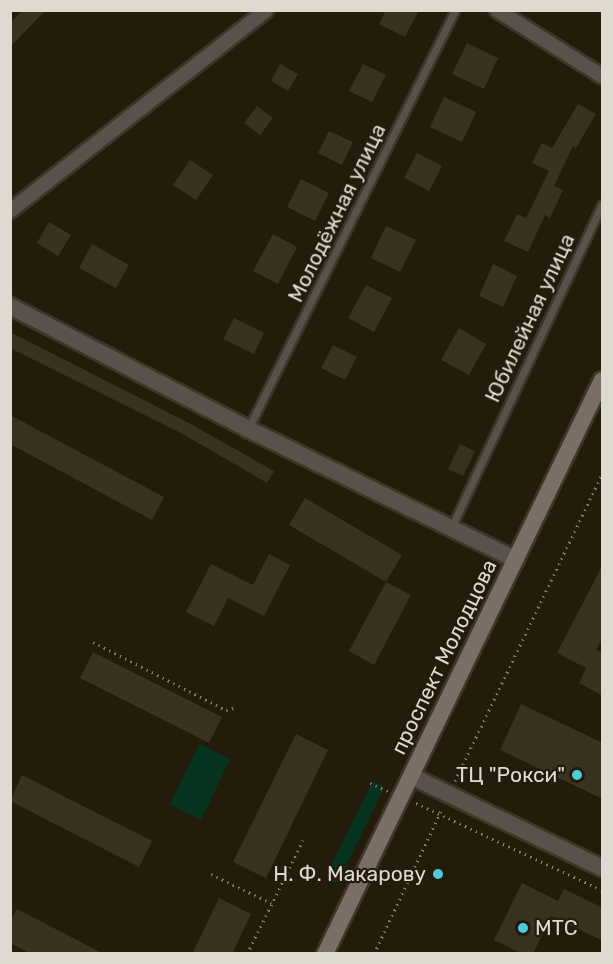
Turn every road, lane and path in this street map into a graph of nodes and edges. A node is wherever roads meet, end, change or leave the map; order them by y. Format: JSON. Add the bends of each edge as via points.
{"nodes":[{"id":1,"x":266,"y":10,"type":"edge"},
{"id":2,"x":455,"y":10,"type":"edge"},
{"id":3,"x":497,"y":10,"type":"edge"},
{"id":4,"x":603,"y":76,"type":"edge"},
{"id":5,"x":603,"y":204,"type":"edge"},
{"id":6,"x":10,"y":211,"type":"edge"},
{"id":7,"x":10,"y":306,"type":"edge"},
{"id":8,"x":603,"y":380,"type":"edge"},
{"id":9,"x":248,"y":429,"type":"junction"},
{"id":10,"x":603,"y":474,"type":"edge"},
{"id":11,"x":451,"y":528,"type":"junction"},
{"id":12,"x":516,"y":560,"type":"junction"},
{"id":13,"x":93,"y":642,"type":"dead end"},
{"id":14,"x":236,"y":707,"type":"dead end"},
{"id":15,"x":411,"y":776,"type":"junction"},
{"id":16,"x":370,"y":783,"type":"dead end"},
{"id":17,"x":448,"y":794,"type":"junction"},
{"id":18,"x":401,"y":797,"type":"junction"},
{"id":19,"x":440,"y":814,"type":"junction"},
{"id":20,"x":303,"y":840,"type":"dead end"},
{"id":21,"x":603,"y":868,"type":"edge"},
{"id":22,"x":211,"y":874,"type":"dead end"},
{"id":23,"x":603,"y":890,"type":"edge"},
{"id":24,"x":272,"y":904,"type":"junction"},
{"id":25,"x":247,"y":954,"type":"edge"},
{"id":26,"x":325,"y":954,"type":"edge"},
{"id":27,"x":374,"y":954,"type":"edge"}],
"edges":[{"from":1,"to":6,"type":"street"},
{"from":2,"to":9,"type":"lane","name":"Молодёжная улица"},
{"from":3,"to":4,"type":"street"},
{"from":5,"to":11,"type":"lane","name":"Юбилейная улица"},
{"from":7,"to":9,"type":"street"},
{"from":8,"to":12,"type":"main road","name":"проспект Молодцова"},
{"from":9,"to":11,"type":"street"},
{"from":10,"to":17,"type":"path"},
{"from":11,"to":12,"type":"street"},
{"from":12,"to":15,"type":"main road","name":"проспект Молодцова"},
{"from":13,"to":14,"type":"path","via":[[226,710]]},
{"from":15,"to":17,"type":"street"},
{"from":15,"to":18,"type":"main road","name":"проспект Молодцова"},
{"from":16,"to":18,"type":"path"},
{"from":17,"to":19,"type":"path"},
{"from":17,"to":21,"type":"street"},
{"from":18,"to":19,"type":"path"},
{"from":18,"to":26,"type":"main road","name":"проспект Молодцова"},
{"from":19,"to":23,"type":"path"},
{"from":19,"to":27,"type":"path"},
{"from":20,"to":24,"type":"path"},
{"from":22,"to":24,"type":"path"},
{"from":24,"to":25,"type":"path"}]}
